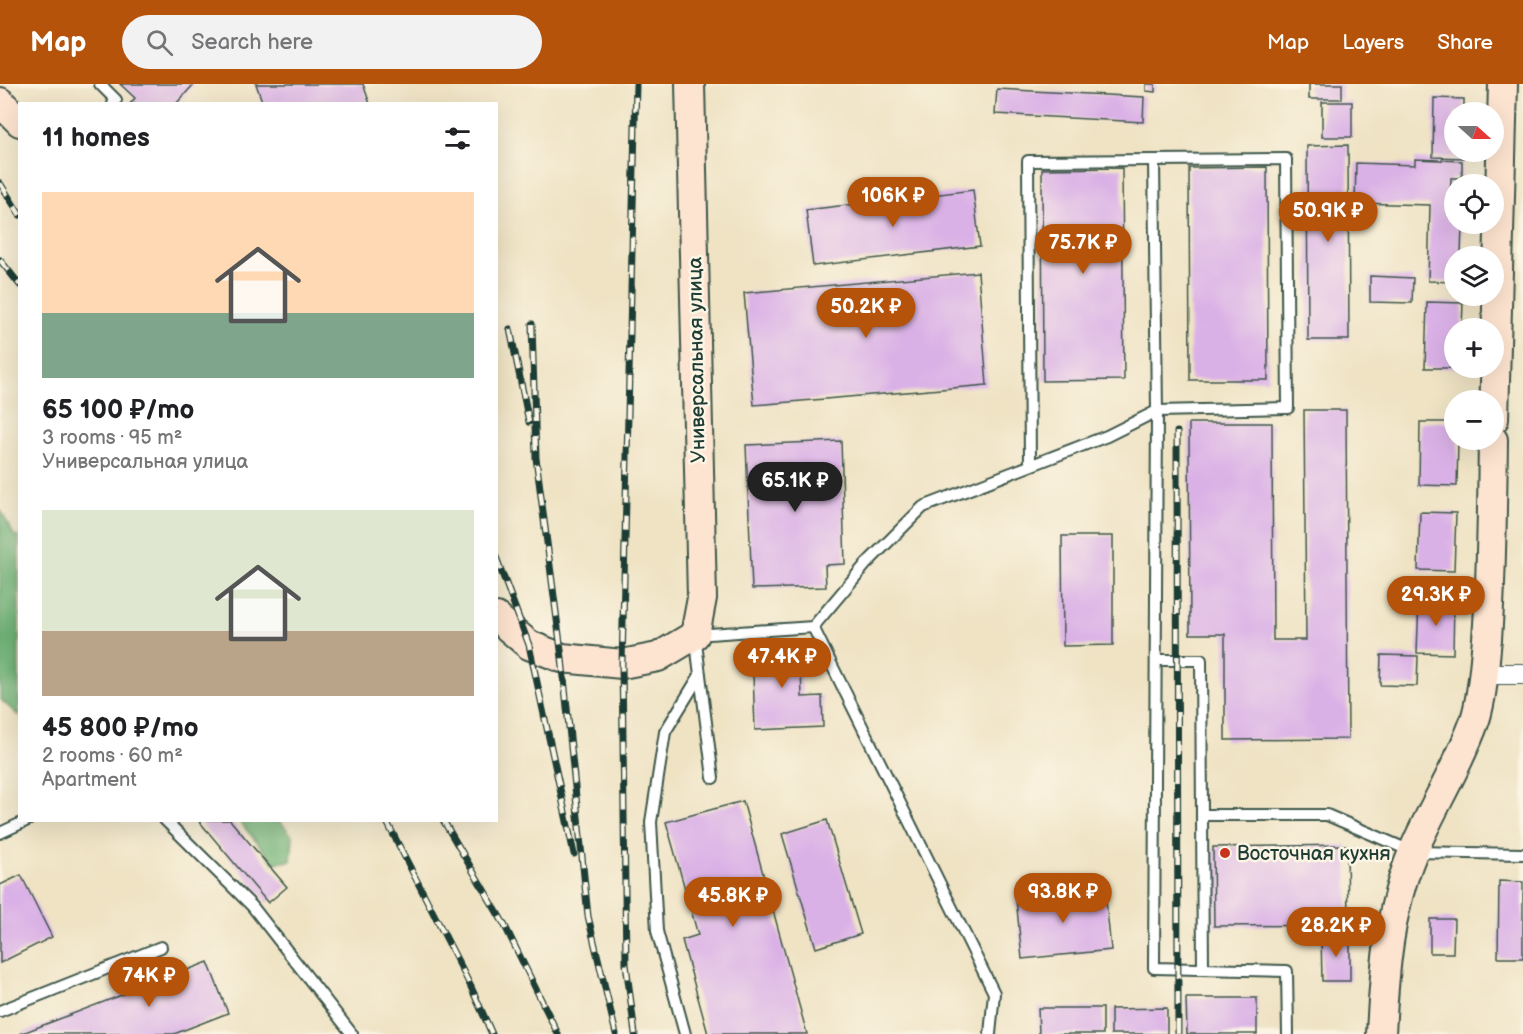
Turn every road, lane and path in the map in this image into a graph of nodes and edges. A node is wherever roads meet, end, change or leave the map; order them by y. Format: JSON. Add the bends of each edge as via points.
{"nodes":[{"id":1,"x":100,"y":84,"type":"edge"},
{"id":2,"x":690,"y":84,"type":"edge"},
{"id":3,"x":1503,"y":84,"type":"edge"},
{"id":4,"x":0,"y":102,"type":"edge"},
{"id":5,"x":114,"y":102,"type":"edge"},
{"id":6,"x":18,"y":120,"type":"edge"},
{"id":7,"x":1154,"y":160,"type":"junction"},
{"id":8,"x":1495,"y":390,"type":"edge"},
{"id":9,"x":1157,"y":411,"type":"junction"},
{"id":10,"x":1493,"y":450,"type":"edge"},
{"id":11,"x":1030,"y":464,"type":"junction"},
{"id":12,"x":498,"y":619,"type":"edge"},
{"id":13,"x":813,"y":627,"type":"junction"},
{"id":14,"x":695,"y":635,"type":"junction"},
{"id":15,"x":1156,"y":660,"type":"junction"},
{"id":16,"x":1484,"y":674,"type":"junction"},
{"id":17,"x":1523,"y":674,"type":"edge"},
{"id":18,"x":700,"y":675,"type":"junction"},
{"id":19,"x":713,"y":778,"type":"dead end"},
{"id":20,"x":1202,"y":815,"type":"junction"},
{"id":21,"x":24,"y":822,"type":"edge"},
{"id":22,"x":167,"y":822,"type":"edge"},
{"id":23,"x":0,"y":833,"type":"edge"},
{"id":24,"x":1413,"y":852,"type":"junction"},
{"id":25,"x":1523,"y":854,"type":"edge"},
{"id":26,"x":161,"y":947,"type":"dead end"},
{"id":27,"x":1203,"y":968,"type":"junction"},
{"id":28,"x":0,"y":1011,"type":"edge"},
{"id":29,"x":352,"y":1034,"type":"edge"},
{"id":30,"x":685,"y":1034,"type":"edge"},
{"id":31,"x":990,"y":1034,"type":"edge"},
{"id":32,"x":1288,"y":1034,"type":"edge"},
{"id":33,"x":1381,"y":1034,"type":"edge"}],
"edges":[{"from":1,"to":5,"type":"lane"},
{"from":2,"to":14,"type":"street","name":"Универсальная улица","via":[[702,597]]},
{"from":3,"to":8,"type":"street"},
{"from":4,"to":6,"type":"street"},
{"from":7,"to":9,"type":"lane"},
{"from":7,"to":9,"type":"lane","via":[[1286,159],[1288,408]]},
{"from":7,"to":11,"type":"lane","via":[[1028,161]]},
{"from":9,"to":11,"type":"lane","via":[[1107,436]]},
{"from":9,"to":15,"type":"lane"},
{"from":10,"to":16,"type":"street"},
{"from":11,"to":13,"type":"lane","via":[[922,507],[866,564]]},
{"from":12,"to":14,"type":"street","via":[[529,645],[562,658],[622,664],[658,657]]},
{"from":13,"to":14,"type":"lane"},
{"from":13,"to":31,"type":"lane","via":[[994,993]]},
{"from":14,"to":18,"type":"lane"},
{"from":15,"to":20,"type":"lane","via":[[1201,660]]},
{"from":15,"to":27,"type":"lane","via":[[1154,968]]},
{"from":16,"to":17,"type":"street"},
{"from":16,"to":24,"type":"street","via":[[1475,719]]},
{"from":18,"to":19,"type":"lane"},
{"from":18,"to":30,"type":"lane","via":[[665,732],[651,822],[657,931]]},
{"from":20,"to":24,"type":"lane","via":[[1327,814]]},
{"from":20,"to":27,"type":"lane"},
{"from":21,"to":23,"type":"lane"},
{"from":22,"to":29,"type":"lane","via":[[252,906]]},
{"from":24,"to":25,"type":"lane"},
{"from":24,"to":33,"type":"street","via":[[1401,886],[1384,973]]},
{"from":26,"to":28,"type":"lane"},
{"from":27,"to":32,"type":"lane","via":[[1287,971]]}]}
